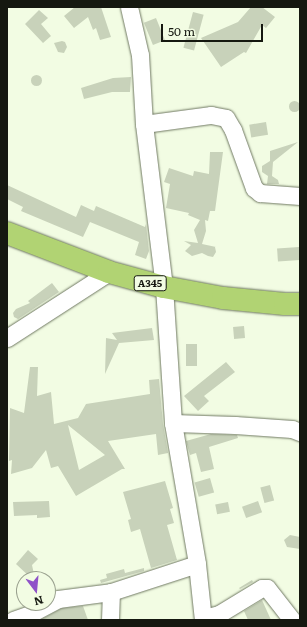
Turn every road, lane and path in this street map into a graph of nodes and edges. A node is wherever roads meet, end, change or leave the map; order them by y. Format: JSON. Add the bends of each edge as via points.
{"nodes":[{"id":1,"x":129,"y":7,"type":"edge"},
{"id":2,"x":144,"y":124,"type":"junction"},
{"id":3,"x":300,"y":196,"type":"edge"},
{"id":4,"x":7,"y":233,"type":"edge"},
{"id":5,"x":109,"y":272,"type":"junction"},
{"id":6,"x":164,"y":287,"type":"junction"},
{"id":7,"x":300,"y":304,"type":"edge"},
{"id":8,"x":7,"y":338,"type":"edge"},
{"id":9,"x":173,"y":423,"type":"junction"},
{"id":10,"x":300,"y":432,"type":"edge"},
{"id":11,"x":197,"y":564,"type":"junction"},
{"id":12,"x":111,"y":592,"type":"junction"},
{"id":13,"x":203,"y":619,"type":"edge"},
{"id":14,"x":14,"y":620,"type":"edge"},
{"id":15,"x":110,"y":620,"type":"edge"},
{"id":16,"x":292,"y":620,"type":"edge"}],
"edges":[{"from":1,"to":2,"type":"street","via":[[140,55]]},
{"from":2,"to":3,"type":"street","via":[[211,115],[226,118],[233,130],[254,188],[260,193]]},
{"from":2,"to":6,"type":"street"},
{"from":4,"to":5,"type":"highway","number":"A345"},
{"from":5,"to":6,"type":"highway","number":"A345"},
{"from":5,"to":8,"type":"street"},
{"from":6,"to":7,"type":"highway","number":"A345","via":[[223,298]]},
{"from":6,"to":9,"type":"street"},
{"from":9,"to":10,"type":"street","via":[[292,429]]},
{"from":9,"to":11,"type":"street"},
{"from":11,"to":12,"type":"street"},
{"from":11,"to":13,"type":"street"},
{"from":12,"to":14,"type":"street","via":[[58,599]]},
{"from":12,"to":15,"type":"street"},
{"from":13,"to":16,"type":"street","via":[[219,614],[262,588],[267,588]]}]}
